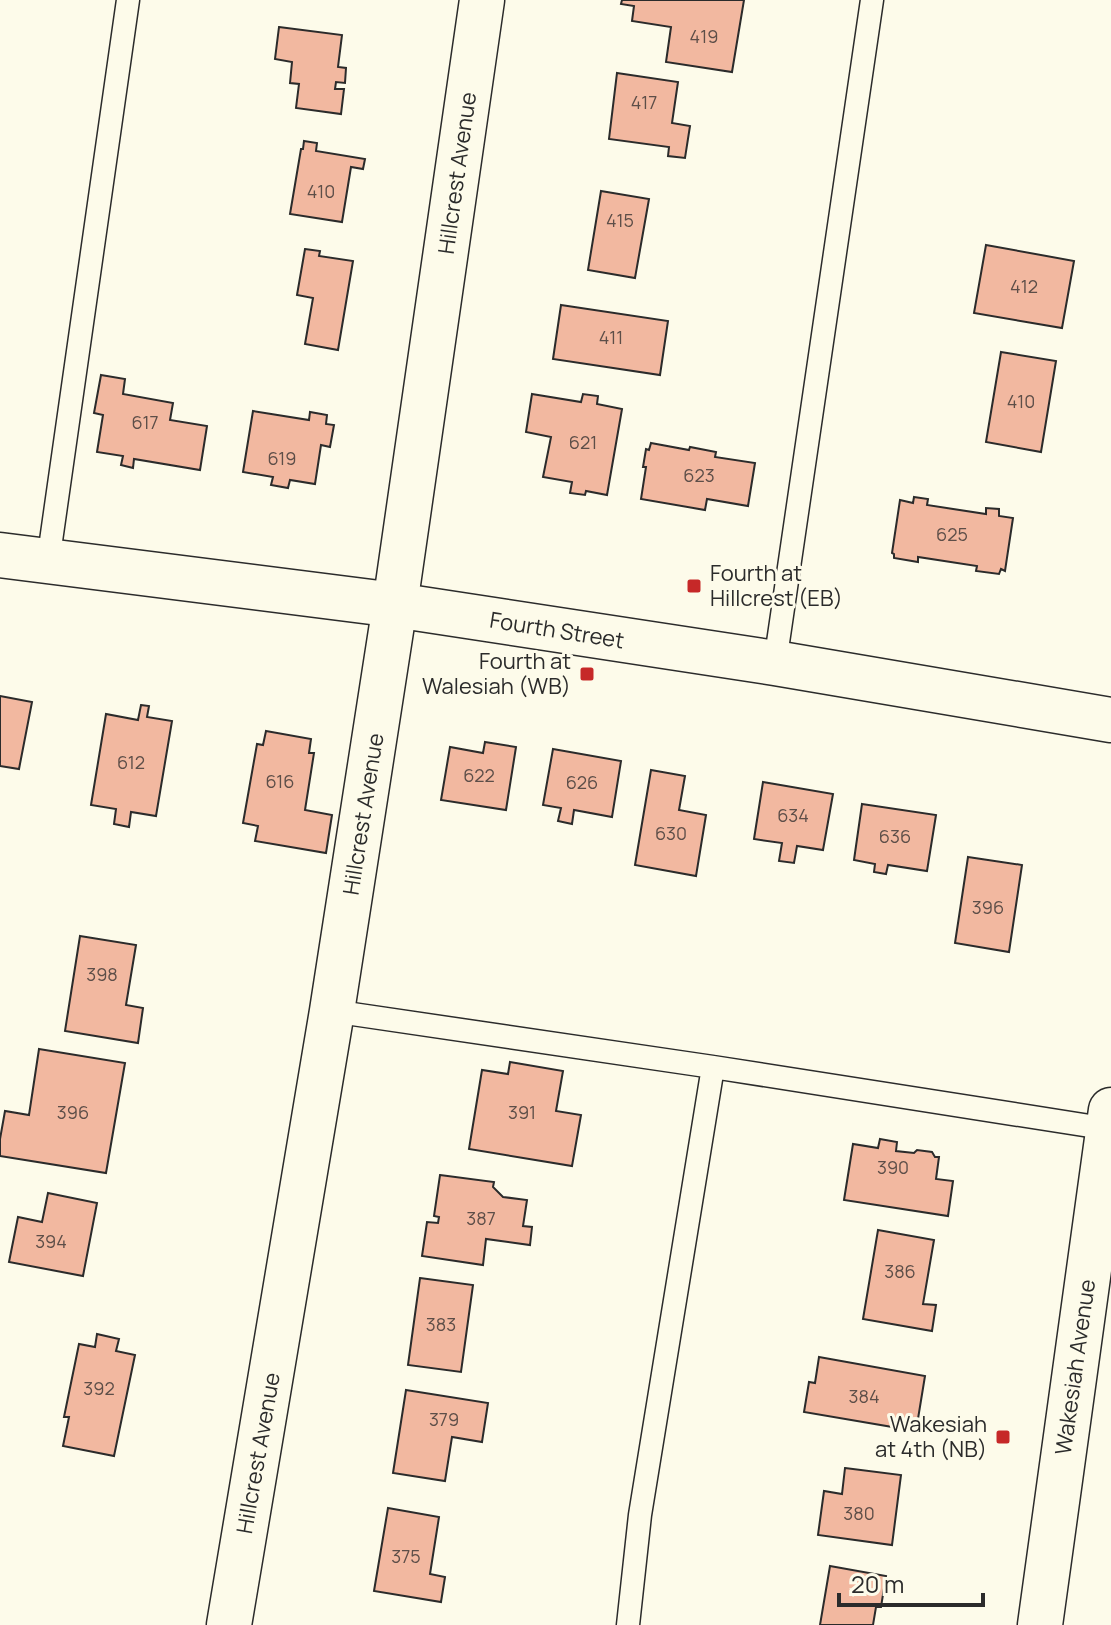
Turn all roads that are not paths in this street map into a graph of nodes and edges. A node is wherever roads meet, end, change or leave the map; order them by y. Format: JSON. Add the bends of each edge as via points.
{"nodes":[{"id":1,"x":128,"y":0,"type":"edge"},
{"id":2,"x":482,"y":0,"type":"edge"},
{"id":3,"x":872,"y":0,"type":"edge"},
{"id":4,"x":0,"y":555,"type":"edge"},
{"id":5,"x":48,"y":562,"type":"junction"},
{"id":6,"x":395,"y":605,"type":"junction"},
{"id":7,"x":775,"y":663,"type":"junction"},
{"id":8,"x":1111,"y":720,"type":"edge"},
{"id":9,"x":332,"y":1011,"type":"junction"},
{"id":10,"x":713,"y":1067,"type":"junction"},
{"id":11,"x":1110,"y":1119,"type":"edge"},
{"id":12,"x":229,"y":1625,"type":"edge"},
{"id":13,"x":628,"y":1625,"type":"edge"},
{"id":14,"x":1040,"y":1625,"type":"edge"}],
"edges":[{"from":1,"to":5,"type":"lane"},
{"from":2,"to":6,"type":"street","name":"Hillcrest Avenue"},
{"from":3,"to":7,"type":"lane"},
{"from":4,"to":5,"type":"street","name":"Fourth Street"},
{"from":5,"to":6,"type":"street","name":"Fourth Street"},
{"from":6,"to":7,"type":"street","name":"Fourth Street"},
{"from":6,"to":9,"type":"street","name":"Hillcrest Avenue"},
{"from":7,"to":8,"type":"street","name":"Fourth Street"},
{"from":9,"to":10,"type":"lane"},
{"from":9,"to":12,"type":"street","name":"Hillcrest Avenue"},
{"from":10,"to":11,"type":"lane"},
{"from":10,"to":13,"type":"lane","via":[[640,1515]]},
{"from":11,"to":14,"type":"street","name":"Wakesiah Avenue"}]}
